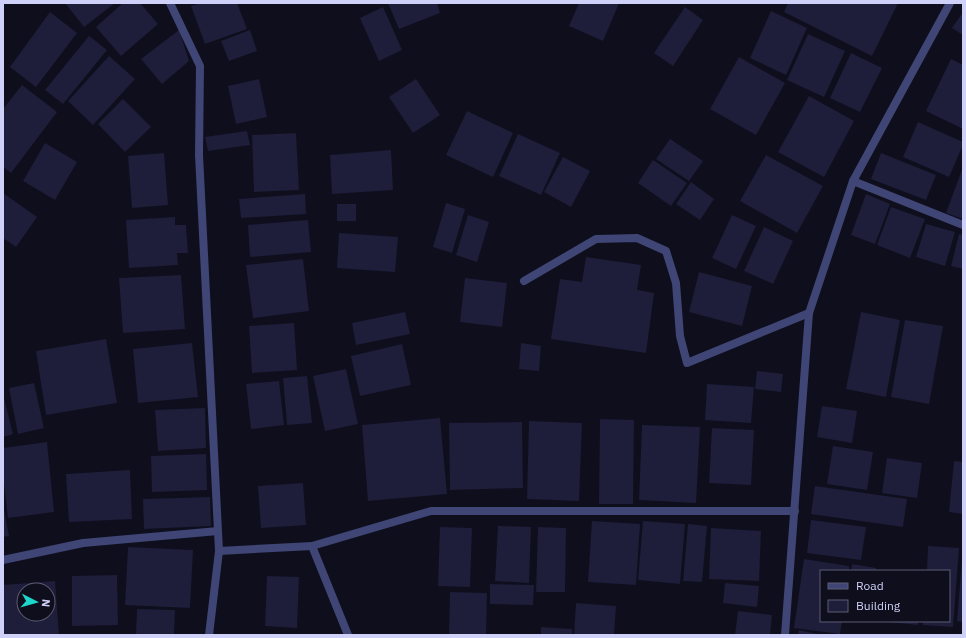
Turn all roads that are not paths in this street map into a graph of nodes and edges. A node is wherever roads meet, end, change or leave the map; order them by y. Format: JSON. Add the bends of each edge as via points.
{"nodes":[{"id":1,"x":170,"y":3,"type":"edge"},
{"id":2,"x":950,"y":3,"type":"edge"},
{"id":3,"x":853,"y":181,"type":"junction"},
{"id":4,"x":963,"y":225,"type":"edge"},
{"id":5,"x":524,"y":282,"type":"dead end"},
{"id":6,"x":809,"y":313,"type":"junction"},
{"id":7,"x":795,"y":511,"type":"junction"},
{"id":8,"x":218,"y":531,"type":"junction"},
{"id":9,"x":312,"y":546,"type":"junction"},
{"id":10,"x":219,"y":551,"type":"junction"},
{"id":11,"x":3,"y":560,"type":"edge"},
{"id":12,"x":209,"y":635,"type":"edge"},
{"id":13,"x":348,"y":635,"type":"edge"},
{"id":14,"x":785,"y":635,"type":"edge"}],
"edges":[{"from":1,"to":8,"type":"street","via":[[200,66],[200,163]]},
{"from":2,"to":3,"type":"street"},
{"from":3,"to":4,"type":"street"},
{"from":3,"to":6,"type":"street"},
{"from":5,"to":6,"type":"street","via":[[596,239],[638,238],[666,251],[676,283],[680,336],[687,363]]},
{"from":6,"to":7,"type":"street"},
{"from":7,"to":9,"type":"street","via":[[431,511]]},
{"from":7,"to":14,"type":"street"},
{"from":8,"to":10,"type":"street"},
{"from":8,"to":11,"type":"street","via":[[83,542]]},
{"from":9,"to":10,"type":"street"},
{"from":9,"to":13,"type":"street"},
{"from":10,"to":12,"type":"street"}]}
